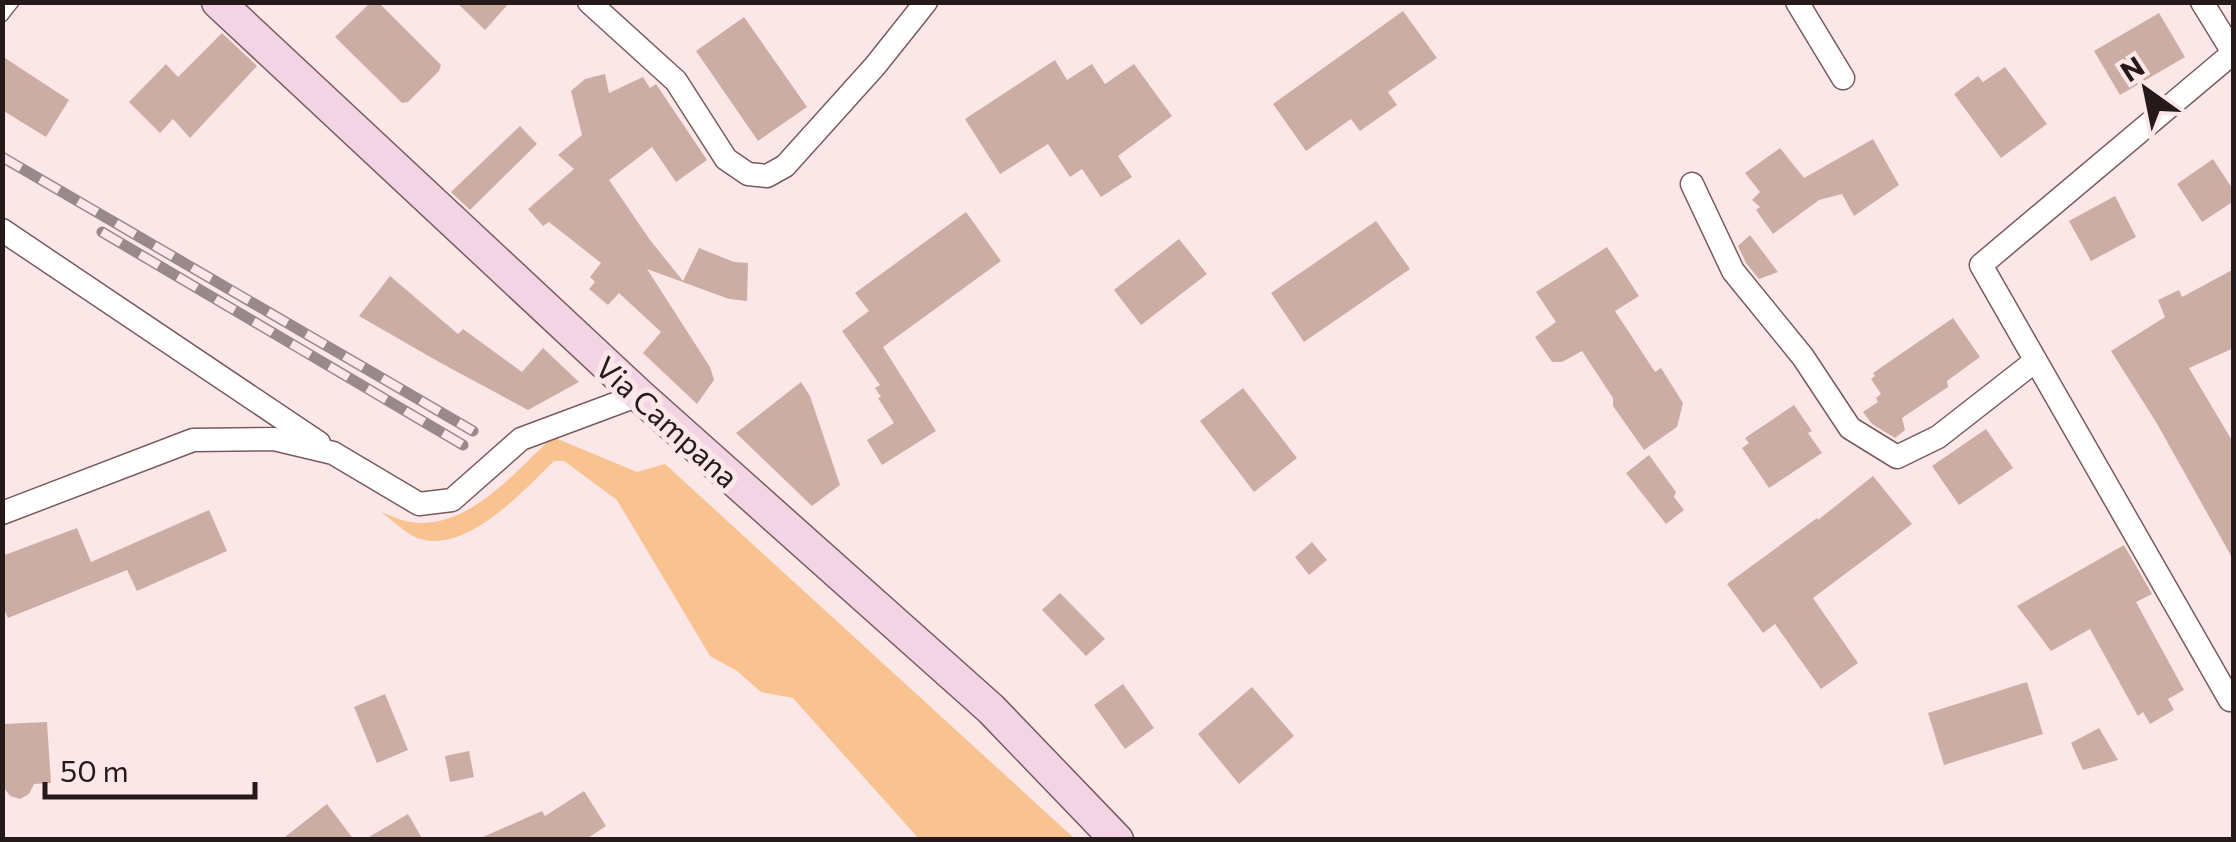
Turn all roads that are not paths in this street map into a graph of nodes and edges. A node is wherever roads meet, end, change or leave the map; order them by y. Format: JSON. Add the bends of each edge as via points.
{"nodes":[{"id":1,"x":14,"y":2,"type":"edge"},
{"id":2,"x":218,"y":2,"type":"edge"},
{"id":3,"x":588,"y":2,"type":"edge"},
{"id":4,"x":926,"y":2,"type":"edge"},
{"id":5,"x":1797,"y":2,"type":"edge"},
{"id":6,"x":2202,"y":2,"type":"edge"},
{"id":7,"x":2,"y":16,"type":"edge"},
{"id":8,"x":1844,"y":78,"type":"dead end"},
{"id":9,"x":1692,"y":184,"type":"dead end"},
{"id":10,"x":2,"y":230,"type":"edge"},
{"id":11,"x":2034,"y":362,"type":"junction"},
{"id":12,"x":638,"y":395,"type":"junction"},
{"id":13,"x":333,"y":452,"type":"junction"},
{"id":14,"x":2,"y":513,"type":"edge"},
{"id":15,"x":2234,"y":698,"type":"edge"},
{"id":16,"x":1118,"y":840,"type":"edge"}],
"edges":[{"from":1,"to":7,"type":"lane"},
{"from":2,"to":12,"type":"main road","name":"Via Campana"},
{"from":3,"to":4,"type":"street","via":[[676,81],[726,159],[748,174],[767,176],[785,166]]},
{"from":5,"to":8,"type":"street"},
{"from":6,"to":11,"type":"street","via":[[2234,54],[1981,265]]},
{"from":9,"to":11,"type":"street","via":[[1733,272],[1804,357],[1850,428],[1897,457],[1938,437]]},
{"from":10,"to":13,"type":"street"},
{"from":11,"to":15,"type":"street"},
{"from":12,"to":13,"type":"street","via":[[520,439],[452,500],[419,504]]},
{"from":12,"to":16,"type":"main road","name":"Via Campana","via":[[991,709]]},
{"from":13,"to":14,"type":"street","via":[[274,439],[193,440]]}]}
